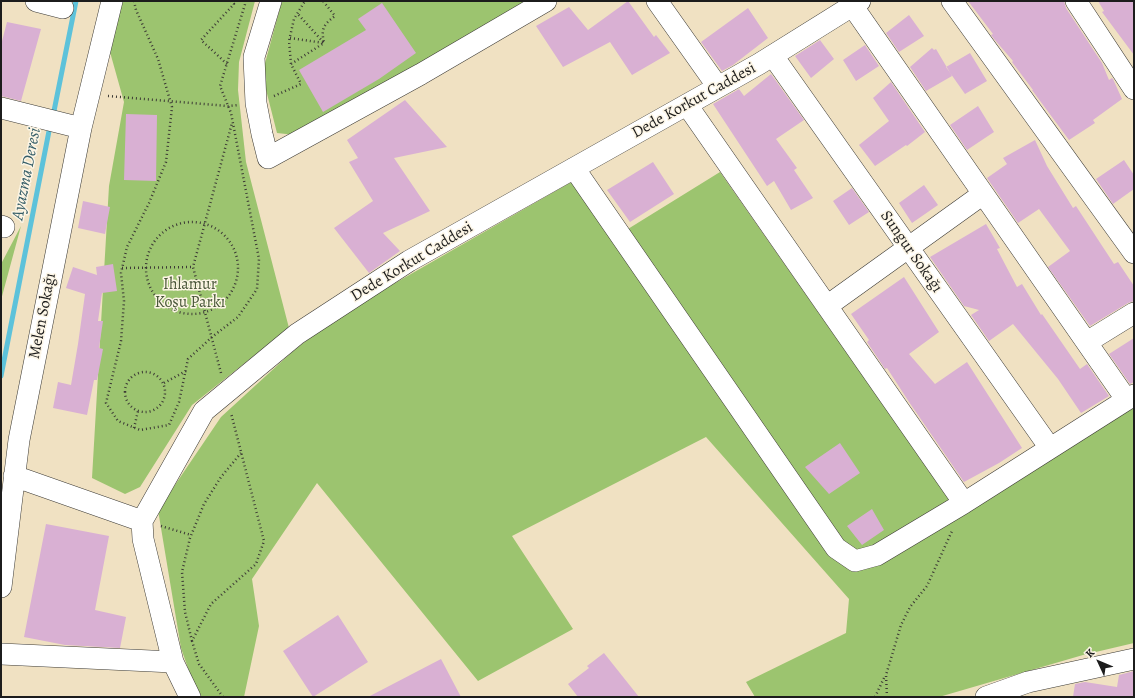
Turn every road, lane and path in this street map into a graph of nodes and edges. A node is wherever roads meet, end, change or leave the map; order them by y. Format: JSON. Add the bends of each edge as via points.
{"nodes":[{"id":1,"x":36,"y":1,"type":"edge"},
{"id":2,"x":112,"y":1,"type":"edge"},
{"id":3,"x":134,"y":1,"type":"edge"},
{"id":4,"x":231,"y":1,"type":"edge"},
{"id":5,"x":246,"y":1,"type":"edge"},
{"id":6,"x":271,"y":1,"type":"edge"},
{"id":7,"x":305,"y":1,"type":"edge"},
{"id":8,"x":323,"y":1,"type":"edge"},
{"id":9,"x":546,"y":1,"type":"edge"},
{"id":10,"x":657,"y":1,"type":"edge"},
{"id":11,"x":952,"y":1,"type":"edge"},
{"id":12,"x":1076,"y":1,"type":"edge"},
{"id":13,"x":854,"y":3,"type":"edge"},
{"id":14,"x":63,"y":8,"type":"dead end"},
{"id":15,"x":297,"y":13,"type":"junction"},
{"id":16,"x":290,"y":38,"type":"junction"},
{"id":17,"x":324,"y":43,"type":"junction"},
{"id":18,"x":773,"y":56,"type":"junction"},
{"id":19,"x":227,"y":64,"type":"junction"},
{"id":20,"x":292,"y":64,"type":"junction"},
{"id":21,"x":718,"y":87,"type":"junction"},
{"id":22,"x":1134,"y":89,"type":"edge"},
{"id":23,"x":89,"y":94,"type":"junction"},
{"id":24,"x":170,"y":101,"type":"junction"},
{"id":25,"x":256,"y":103,"type":"junction"},
{"id":26,"x":687,"y":105,"type":"junction"},
{"id":27,"x":228,"y":106,"type":"junction"},
{"id":28,"x":1,"y":108,"type":"edge"},
{"id":29,"x":72,"y":125,"type":"junction"},
{"id":30,"x":574,"y":168,"type":"junction"},
{"id":31,"x":983,"y":194,"type":"junction"},
{"id":32,"x":909,"y":248,"type":"junction"},
{"id":33,"x":1134,"y":253,"type":"edge"},
{"id":34,"x":193,"y":267,"type":"dead end"},
{"id":35,"x":122,"y":268,"type":"junction"},
{"id":36,"x":146,"y":268,"type":"junction"},
{"id":37,"x":827,"y":306,"type":"junction"},
{"id":38,"x":1134,"y":313,"type":"edge"},
{"id":39,"x":1087,"y":342,"type":"junction"},
{"id":40,"x":186,"y":371,"type":"junction"},
{"id":41,"x":164,"y":383,"type":"junction"},
{"id":42,"x":1130,"y":397,"type":"edge"},
{"id":43,"x":138,"y":411,"type":"junction"},
{"id":44,"x":134,"y":428,"type":"junction"},
{"id":45,"x":1050,"y":448,"type":"junction"},
{"id":46,"x":242,"y":453,"type":"dead end"},
{"id":47,"x":14,"y":476,"type":"junction"},
{"id":48,"x":964,"y":503,"type":"junction"},
{"id":49,"x":142,"y":521,"type":"junction"},
{"id":50,"x":191,"y":535,"type":"junction"},
{"id":51,"x":1,"y":587,"type":"edge"},
{"id":52,"x":192,"y":642,"type":"dead end"},
{"id":53,"x":1,"y":654,"type":"edge"},
{"id":54,"x":1134,"y":659,"type":"edge"},
{"id":55,"x":173,"y":662,"type":"junction"},
{"id":56,"x":886,"y":675,"type":"junction"},
{"id":57,"x":190,"y":697,"type":"edge"},
{"id":58,"x":875,"y":697,"type":"edge"},
{"id":59,"x":887,"y":697,"type":"edge"},
{"id":60,"x":986,"y":697,"type":"edge"}],
"edges":[{"from":1,"to":14,"type":"street"},
{"from":2,"to":23,"type":"street","name":"Melen Sokağı"},
{"from":3,"to":24,"type":"path","via":[[158,59]]},
{"from":4,"to":19,"type":"path","via":[[234,4],[201,40]]},
{"from":5,"to":19,"type":"path"},
{"from":6,"to":25,"type":"street","via":[[254,57]]},
{"from":7,"to":15,"type":"path"},
{"from":8,"to":17,"type":"path","via":[[335,16],[326,23],[322,33]]},
{"from":9,"to":25,"type":"street","via":[[421,74],[268,158]]},
{"from":10,"to":21,"type":"street"},
{"from":11,"to":33,"type":"street"},
{"from":12,"to":22,"type":"street"},
{"from":13,"to":18,"type":"street","name":"Dede Korkut Caddesi"},
{"from":13,"to":31,"type":"street"},
{"from":15,"to":16,"type":"path"},
{"from":15,"to":17,"type":"path"},
{"from":16,"to":17,"type":"path"},
{"from":16,"to":20,"type":"path"},
{"from":17,"to":20,"type":"path"},
{"from":18,"to":21,"type":"street","name":"Dede Korkut Caddesi"},
{"from":18,"to":32,"type":"street","name":"Sungur Sokağı"},
{"from":19,"to":27,"type":"path","via":[[220,86]]},
{"from":20,"to":25,"type":"path","via":[[301,84]]},
{"from":21,"to":26,"type":"street","name":"Dede Korkut Caddesi"},
{"from":23,"to":24,"type":"path"},
{"from":23,"to":29,"type":"street","name":"Melen Sokağı"},
{"from":24,"to":27,"type":"path"},
{"from":24,"to":35,"type":"path","via":[[172,107],[166,162],[127,247]]},
{"from":25,"to":27,"type":"path"},
{"from":26,"to":30,"type":"street","name":"Dede Korkut Caddesi"},
{"from":26,"to":37,"type":"street"},
{"from":27,"to":40,"type":"path","via":[[259,259],[257,289],[238,317],[188,359]]},
{"from":28,"to":29,"type":"street"},
{"from":29,"to":47,"type":"street","name":"Melen Sokağı"},
{"from":30,"to":48,"type":"street","via":[[836,548],[856,560],[877,555]]},
{"from":30,"to":49,"type":"street","name":"Dede Korkut Caddesi","via":[[409,261],[296,334],[204,411]]},
{"from":31,"to":32,"type":"street"},
{"from":31,"to":39,"type":"street"},
{"from":32,"to":37,"type":"street"},
{"from":32,"to":45,"type":"street","name":"Sungur Sokağı"},
{"from":34,"to":36,"type":"path"},
{"from":35,"to":36,"type":"path"},
{"from":35,"to":44,"type":"path","via":[[124,301],[121,342],[106,403],[118,421]]},
{"from":36,"to":36,"type":"path","via":[[148,254],[154,241],[164,231],[177,224],[191,222],[205,223],[227,237],[238,261],[238,274],[227,298],[205,312],[191,314],[177,311],[164,304],[148,282]]},
{"from":37,"to":48,"type":"street"},
{"from":38,"to":39,"type":"street"},
{"from":39,"to":42,"type":"street"},
{"from":40,"to":41,"type":"path"},
{"from":40,"to":44,"type":"path","via":[[179,402],[168,425],[140,430]]},
{"from":41,"to":43,"type":"path","via":[[166,394],[161,406],[150,412]]},
{"from":41,"to":43,"type":"path","via":[[151,372],[137,373],[131,378],[127,383],[125,396],[131,408]]},
{"from":42,"to":45,"type":"street"},
{"from":43,"to":44,"type":"path"},
{"from":45,"to":48,"type":"street"},
{"from":46,"to":50,"type":"path","via":[[221,477],[204,504]]},
{"from":47,"to":49,"type":"street"},
{"from":47,"to":51,"type":"street","name":"Melen Sokağı"},
{"from":48,"to":56,"type":"path","via":[[927,586],[910,607],[901,625]]},
{"from":49,"to":50,"type":"path"},
{"from":49,"to":55,"type":"street","via":[[143,539]]},
{"from":50,"to":52,"type":"path","via":[[182,572],[185,612]]},
{"from":53,"to":55,"type":"street"},
{"from":54,"to":60,"type":"street","via":[[1028,682]]},
{"from":55,"to":57,"type":"street"},
{"from":56,"to":58,"type":"path"},
{"from":56,"to":59,"type":"path"}]}
